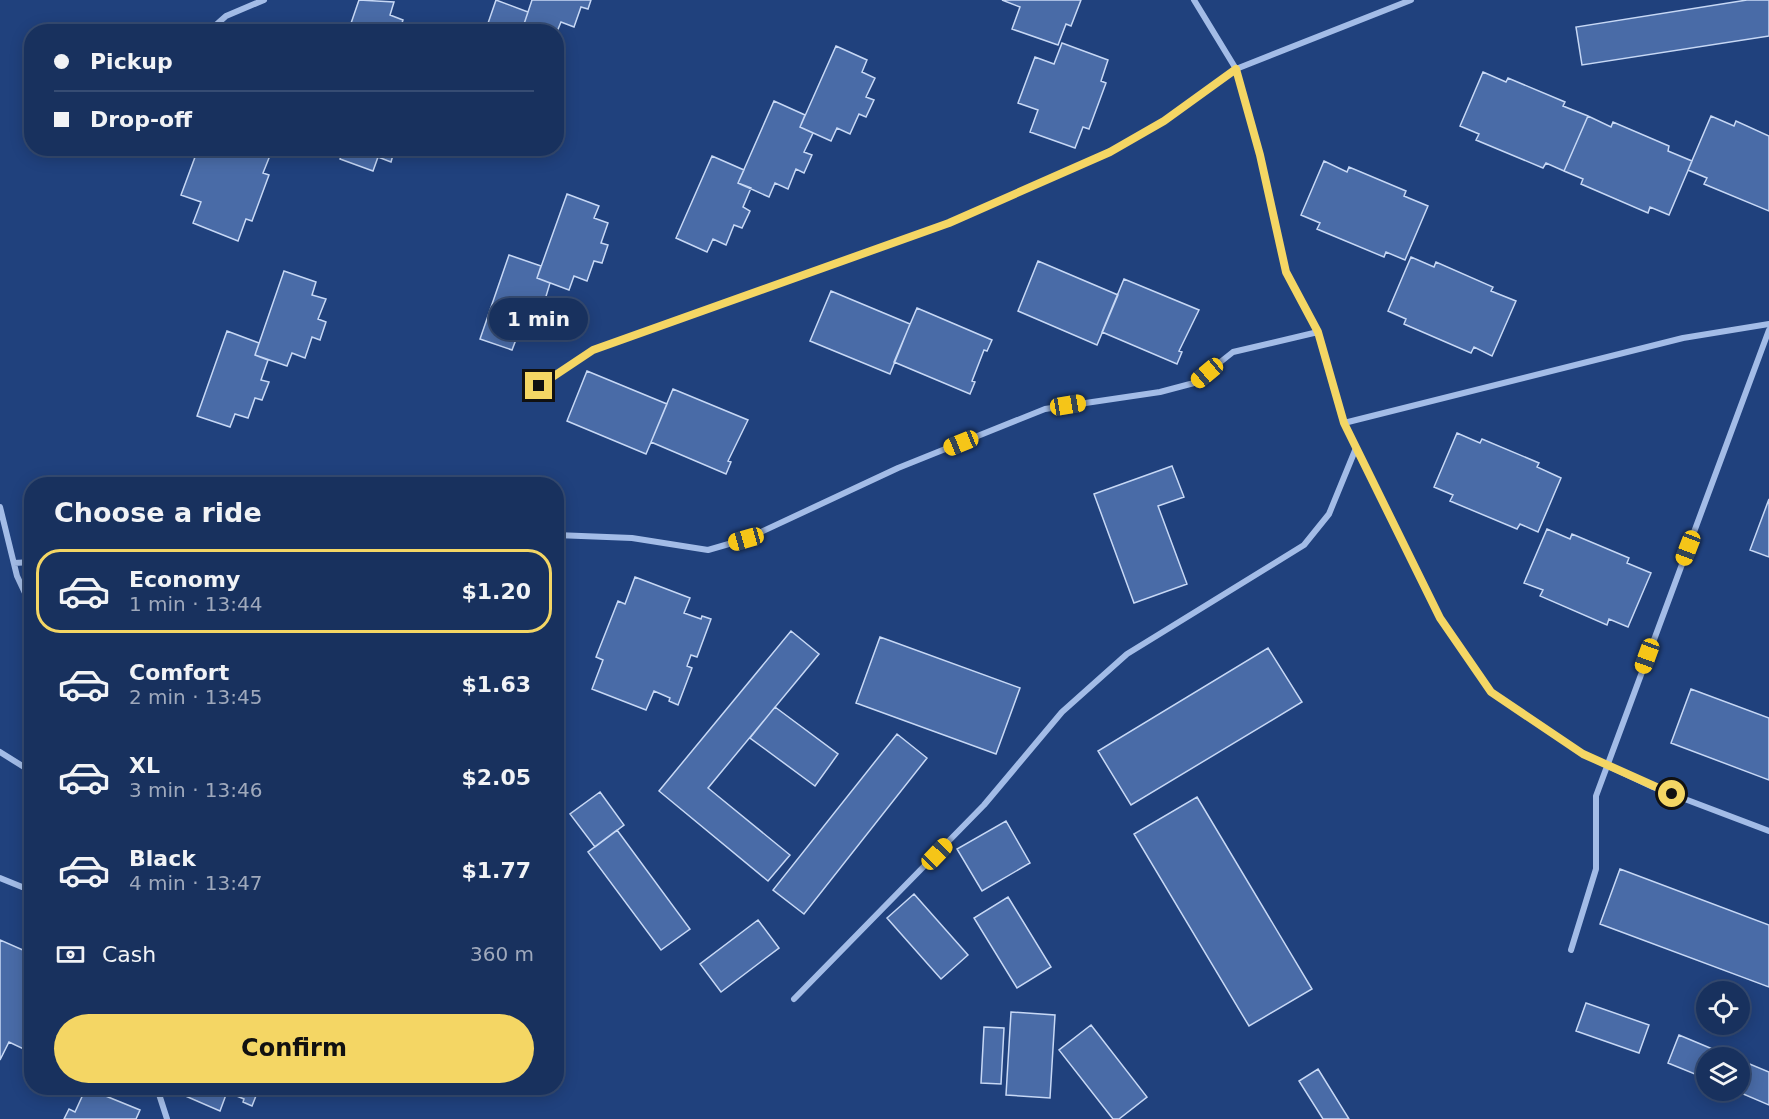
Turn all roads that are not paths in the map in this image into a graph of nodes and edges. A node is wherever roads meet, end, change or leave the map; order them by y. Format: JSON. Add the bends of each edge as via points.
{"nodes":[{"id":1,"x":264,"y":0,"type":"edge"},
{"id":2,"x":1194,"y":0,"type":"edge"},
{"id":3,"x":1411,"y":0,"type":"edge"},
{"id":4,"x":217,"y":24,"type":"edge"},
{"id":5,"x":1236,"y":69,"type":"junction"},
{"id":6,"x":1769,"y":324,"type":"edge"},
{"id":7,"x":1769,"y":330,"type":"edge"},
{"id":8,"x":1318,"y":332,"type":"junction"},
{"id":9,"x":539,"y":386,"type":"dead end"},
{"id":10,"x":1344,"y":423,"type":"junction"},
{"id":11,"x":1356,"y":448,"type":"junction"},
{"id":12,"x":0,"y":507,"type":"edge"},
{"id":13,"x":564,"y":536,"type":"edge"},
{"id":14,"x":14,"y":562,"type":"junction"},
{"id":15,"x":24,"y":562,"type":"edge"},
{"id":16,"x":24,"y":588,"type":"edge"},
{"id":17,"x":0,"y":752,"type":"edge"},
{"id":18,"x":1606,"y":765,"type":"junction"},
{"id":19,"x":24,"y":767,"type":"edge"},
{"id":20,"x":1769,"y":831,"type":"edge"},
{"id":21,"x":0,"y":879,"type":"edge"},
{"id":22,"x":24,"y":888,"type":"edge"},
{"id":23,"x":1571,"y":950,"type":"dead end"},
{"id":24,"x":794,"y":999,"type":"dead end"},
{"id":25,"x":159,"y":1095,"type":"edge"},
{"id":26,"x":167,"y":1119,"type":"edge"}],
"edges":[{"from":1,"to":4,"type":"street","via":[[226,16]]},
{"from":2,"to":5,"type":"street"},
{"from":3,"to":5,"type":"street"},
{"from":5,"to":8,"type":"street","via":[[1286,272]]},
{"from":5,"to":9,"type":"street","via":[[1164,121],[1110,152],[949,223],[593,350]]},
{"from":6,"to":10,"type":"street","via":[[1683,338]]},
{"from":7,"to":18,"type":"street"},
{"from":8,"to":10,"type":"street"},
{"from":8,"to":13,"type":"street","via":[[1233,352],[1194,384],[1046,409],[898,468],[746,539],[708,550],[632,538]]},
{"from":10,"to":11,"type":"street"},
{"from":11,"to":18,"type":"street","via":[[1440,618],[1491,692],[1583,754]]},
{"from":11,"to":24,"type":"street","via":[[1329,514],[1304,544],[1127,654],[1062,712],[984,805]]},
{"from":12,"to":14,"type":"street"},
{"from":14,"to":15,"type":"street"},
{"from":14,"to":16,"type":"street"},
{"from":17,"to":19,"type":"street"},
{"from":18,"to":20,"type":"street"},
{"from":18,"to":23,"type":"street","via":[[1596,796],[1596,869]]},
{"from":21,"to":22,"type":"street"},
{"from":25,"to":26,"type":"street"}]}
